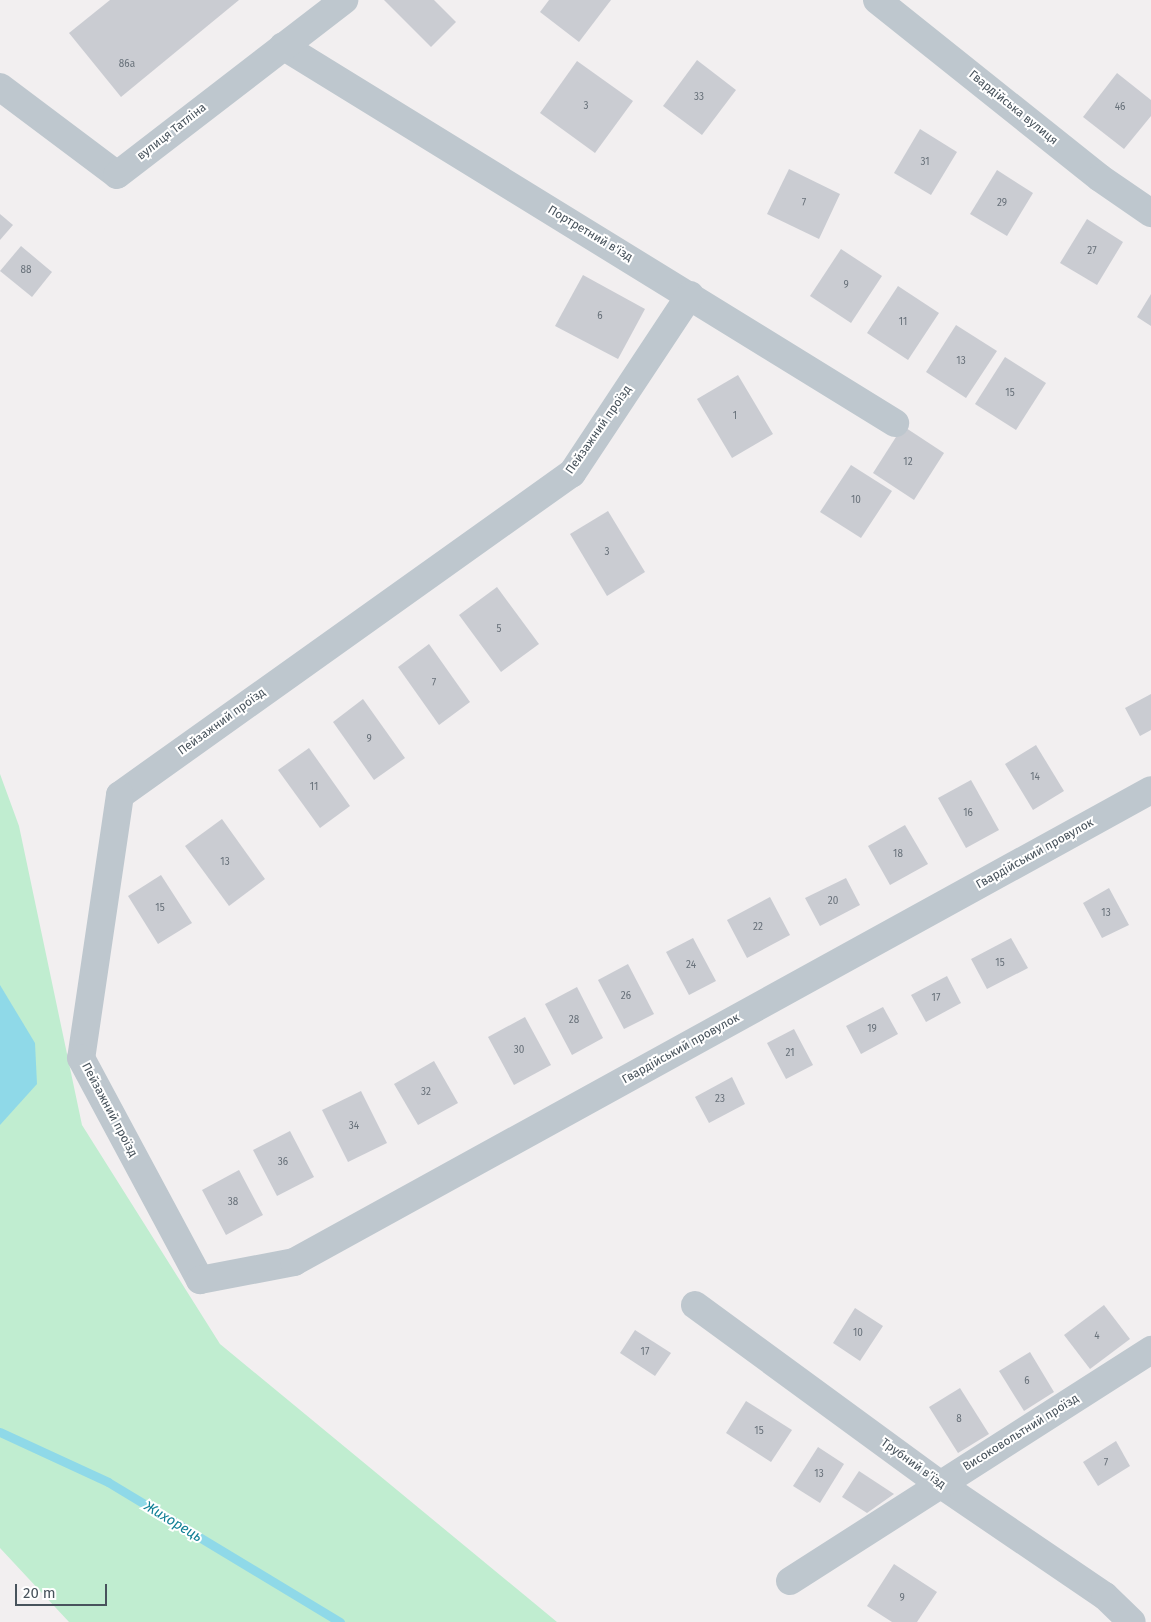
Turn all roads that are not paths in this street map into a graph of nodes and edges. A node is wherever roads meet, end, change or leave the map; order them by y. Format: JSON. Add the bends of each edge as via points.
{"nodes":[{"id":1,"x":344,"y":0,"type":"edge"},
{"id":2,"x":877,"y":0,"type":"edge"},
{"id":3,"x":283,"y":46,"type":"junction"},
{"id":4,"x":0,"y":87,"type":"edge"},
{"id":5,"x":1151,"y":213,"type":"edge"},
{"id":6,"x":690,"y":295,"type":"junction"},
{"id":7,"x":895,"y":423,"type":"dead end"},
{"id":8,"x":1151,"y":790,"type":"edge"},
{"id":9,"x":200,"y":1280,"type":"joint"},
{"id":10,"x":695,"y":1305,"type":"dead end"},
{"id":11,"x":1151,"y":1350,"type":"edge"},
{"id":12,"x":940,"y":1484,"type":"junction"},
{"id":13,"x":790,"y":1581,"type":"dead end"},
{"id":14,"x":1132,"y":1622,"type":"edge"}],
"edges":[{"from":1,"to":3,"type":"street","name":"вулиця Татліна"},
{"from":2,"to":5,"type":"street","name":"Гвардійська вулиця","via":[[1100,178]]},
{"from":3,"to":4,"type":"street","name":"вулиця Татліна","via":[[117,175]]},
{"from":3,"to":6,"type":"street","name":"Портретний в'їзд"},
{"from":6,"to":7,"type":"street","name":"Портретний в'їзд"},
{"from":6,"to":9,"type":"street","name":"Пейзажний проїзд","via":[[572,473],[120,795],[81,1058]]},
{"from":8,"to":9,"type":"street","name":"Гвардійський провулок","via":[[294,1262]]},
{"from":10,"to":12,"type":"street","name":"Трубний в’їзд"},
{"from":11,"to":12,"type":"street","name":"Високовольтний проїзд"},
{"from":12,"to":13,"type":"street","name":"Високовольтний проїзд"},
{"from":12,"to":14,"type":"street","name":"Трубний в’їзд","via":[[1105,1596]]}]}
